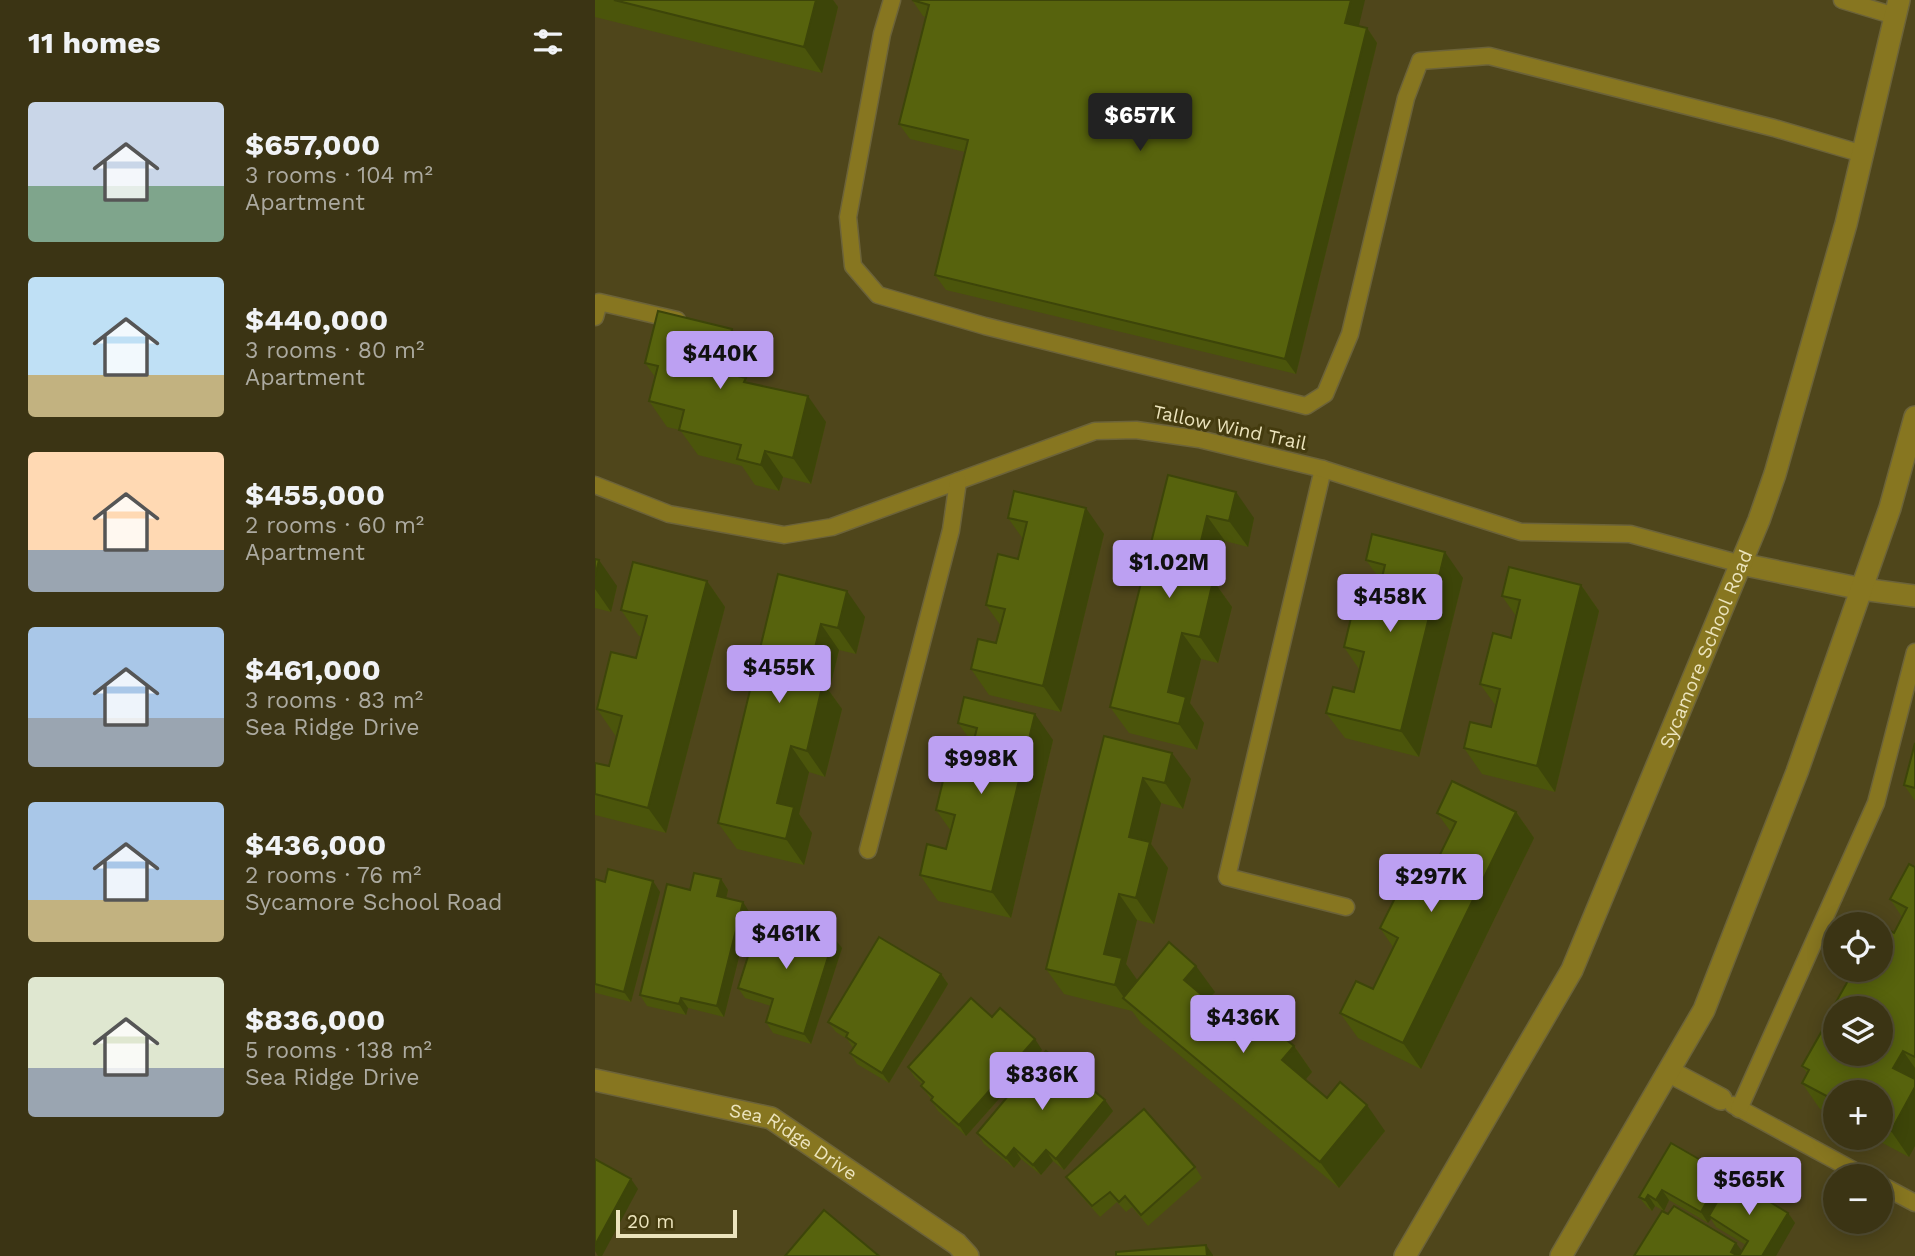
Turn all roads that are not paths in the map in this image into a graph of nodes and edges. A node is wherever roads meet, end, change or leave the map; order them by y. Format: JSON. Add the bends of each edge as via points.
{"nodes":[{"id":1,"x":892,"y":0,"type":"edge"},
{"id":2,"x":1842,"y":0,"type":"edge"},
{"id":3,"x":1897,"y":8,"type":"edge"},
{"id":4,"x":1863,"y":154,"type":"junction"},
{"id":5,"x":595,"y":317,"type":"edge"},
{"id":6,"x":690,"y":323,"type":"edge"},
{"id":7,"x":1915,"y":417,"type":"edge"},
{"id":8,"x":1323,"y":468,"type":"junction"},
{"id":9,"x":958,"y":481,"type":"junction"},
{"id":10,"x":595,"y":485,"type":"edge"},
{"id":11,"x":1741,"y":564,"type":"junction"},
{"id":12,"x":1862,"y":589,"type":"junction"},
{"id":13,"x":1915,"y":596,"type":"edge"},
{"id":14,"x":1915,"y":652,"type":"edge"},
{"id":15,"x":868,"y":850,"type":"dead end"},
{"id":16,"x":1346,"y":907,"type":"dead end"},
{"id":17,"x":1670,"y":1072,"type":"junction"},
{"id":18,"x":595,"y":1080,"type":"edge"},
{"id":19,"x":1730,"y":1104,"type":"junction"},
{"id":20,"x":1842,"y":1164,"type":"edge"},
{"id":21,"x":1893,"y":1191,"type":"edge"},
{"id":22,"x":1915,"y":1203,"type":"edge"},
{"id":23,"x":968,"y":1256,"type":"edge"},
{"id":24,"x":1405,"y":1256,"type":"edge"},
{"id":25,"x":1561,"y":1256,"type":"edge"}],
"edges":[{"from":1,"to":4,"type":"lane","via":[[848,217],[853,266],[878,295],[1306,406],[1325,394],[1350,334],[1406,98],[1420,61],[1489,56]]},
{"from":2,"to":3,"type":"lane"},
{"from":3,"to":4,"type":"main road","name":"Sycamore School Road"},
{"from":4,"to":11,"type":"main road","name":"Sycamore School Road","via":[[1775,474]]},
{"from":5,"to":6,"type":"lane","via":[[599,302]]},
{"from":7,"to":12,"type":"main road"},
{"from":8,"to":9,"type":"lane","name":"Tallow Wind Trail","via":[[1199,439],[1136,430],[1095,431]]},
{"from":8,"to":11,"type":"lane","name":"Tallow Wind Trail","via":[[1521,532],[1630,534]]},
{"from":8,"to":16,"type":"lane","via":[[1227,877]]},
{"from":9,"to":10,"type":"lane","name":"Tallow Wind Trail","via":[[832,527],[784,535],[669,514]]},
{"from":9,"to":15,"type":"lane","via":[[951,530]]},
{"from":11,"to":12,"type":"main road"},
{"from":11,"to":24,"type":"main road","name":"Sycamore School Road","via":[[1572,970]]},
{"from":12,"to":13,"type":"main road"},
{"from":12,"to":17,"type":"main road","via":[[1704,1010]]},
{"from":14,"to":19,"type":"lane","via":[[1876,803]]},
{"from":17,"to":19,"type":"main road"},
{"from":17,"to":25,"type":"main road"},
{"from":18,"to":23,"type":"main road","name":"Sea Ridge Drive","via":[[771,1118],[957,1244]]},
{"from":19,"to":20,"type":"lane"},
{"from":21,"to":22,"type":"lane"}]}
